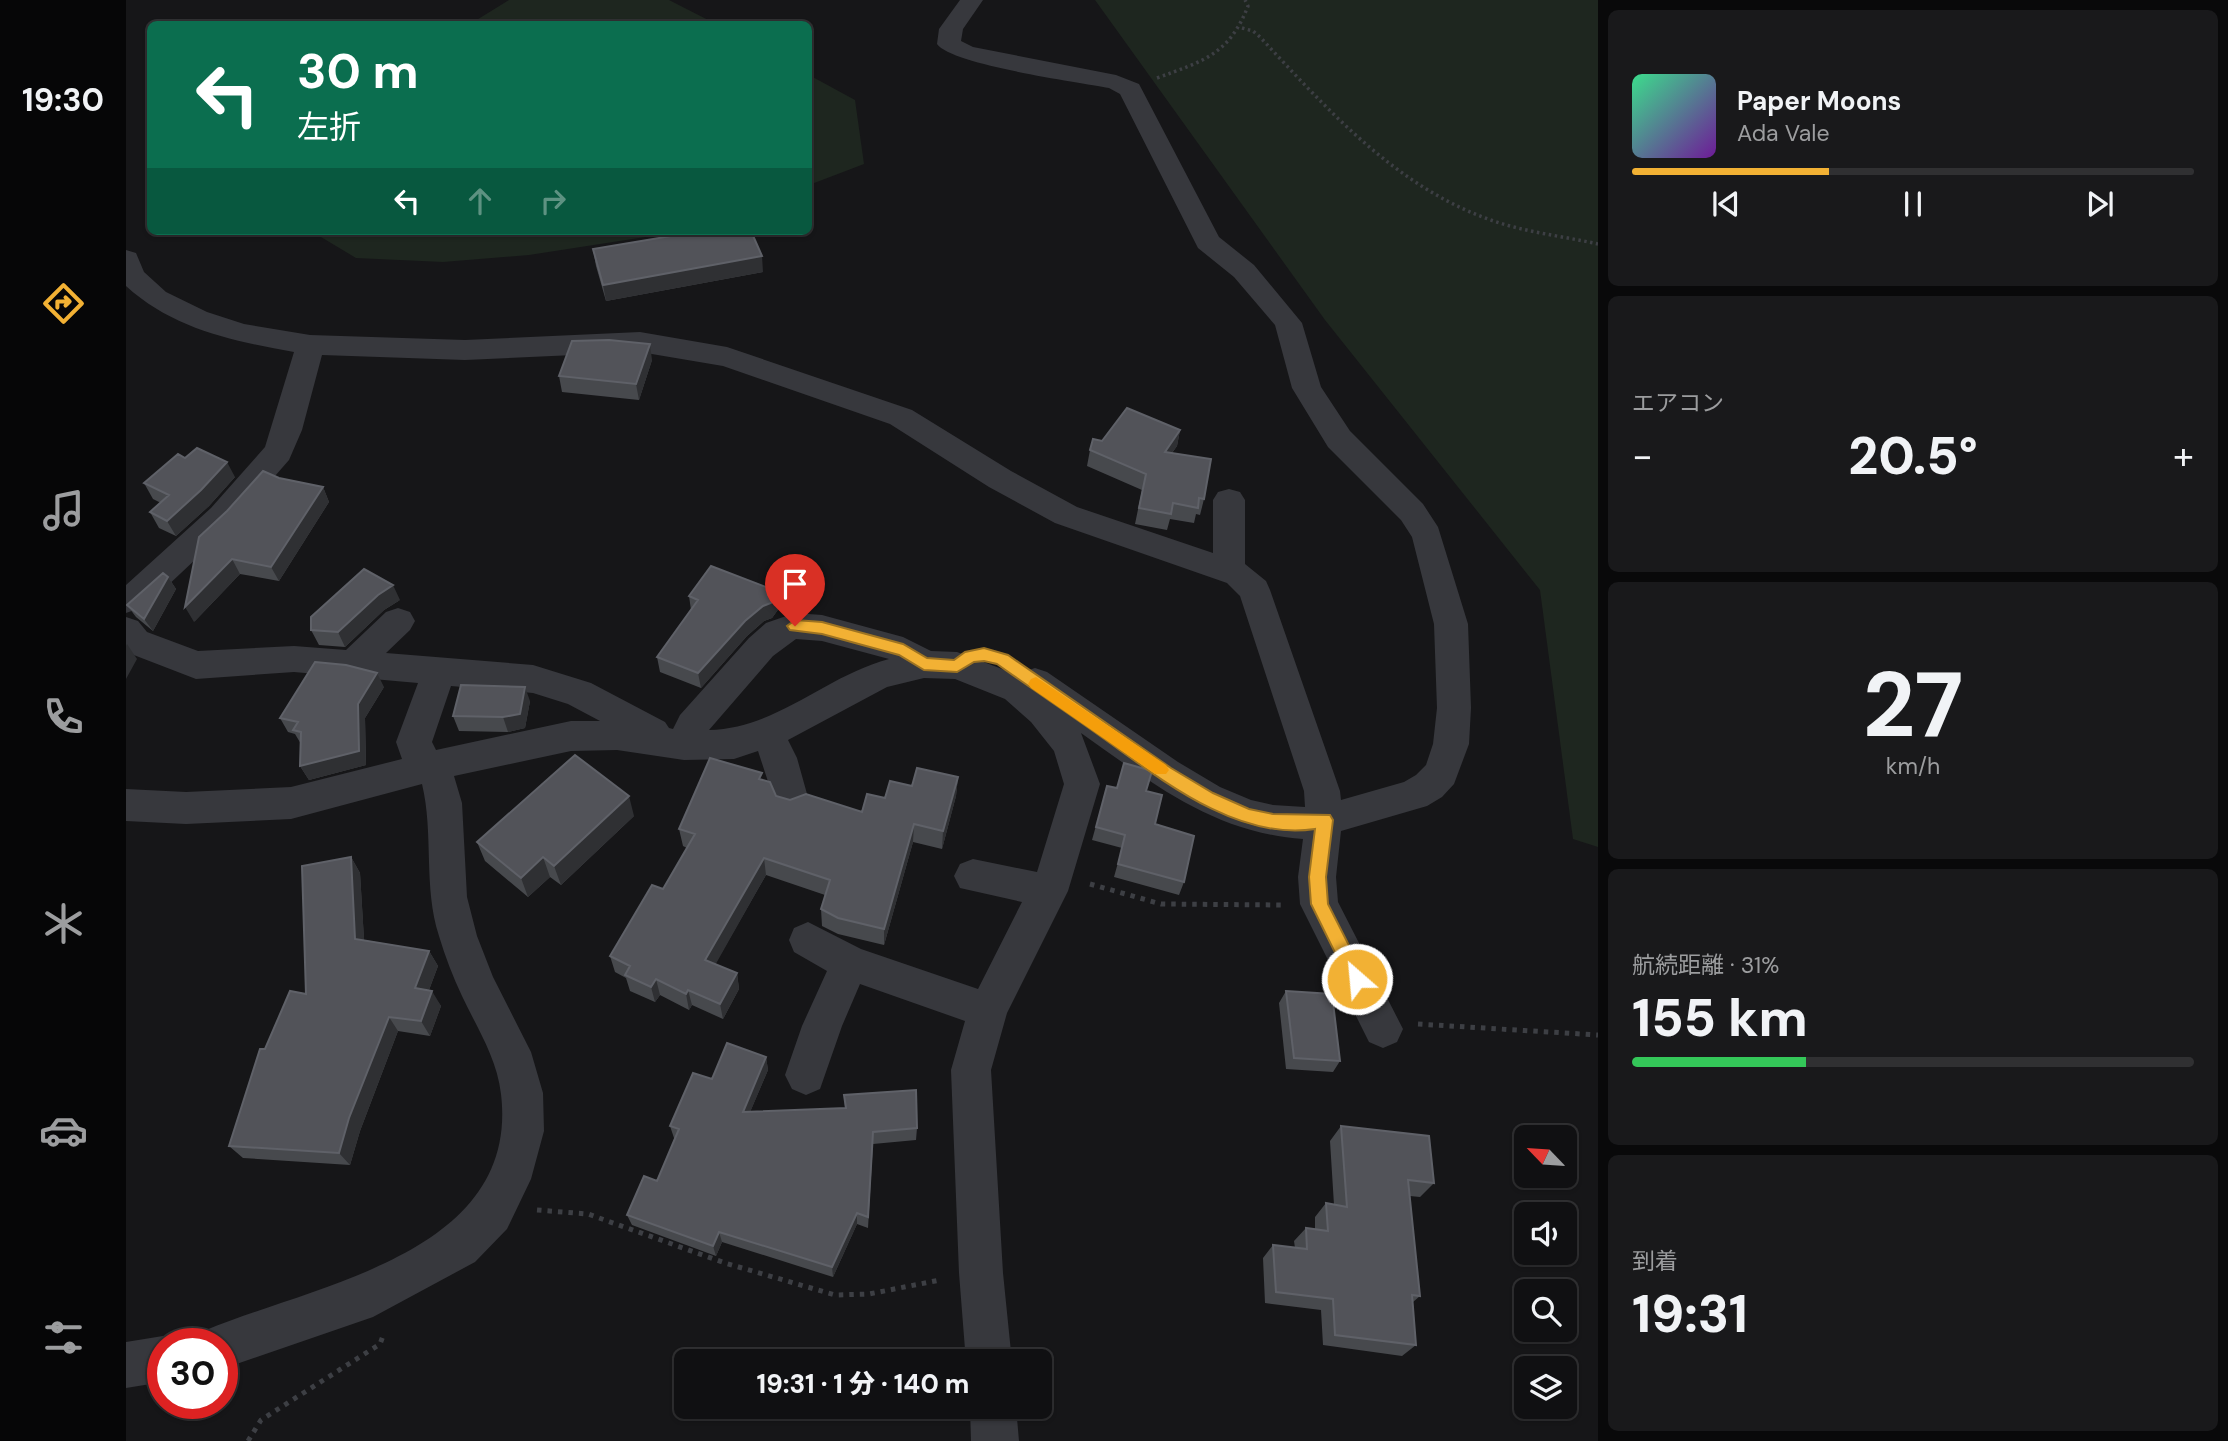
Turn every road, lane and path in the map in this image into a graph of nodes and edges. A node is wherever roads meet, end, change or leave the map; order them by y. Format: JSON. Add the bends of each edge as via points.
{"nodes":[{"id":1,"x":972,"y":0,"type":"edge"},
{"id":2,"x":1245,"y":0,"type":"edge"},
{"id":3,"x":1242,"y":28,"type":"junction"},
{"id":4,"x":1130,"y":89,"type":"junction"},
{"id":5,"x":1598,"y":243,"type":"edge"},
{"id":6,"x":126,"y":259,"type":"edge"},
{"id":7,"x":310,"y":345,"type":"junction"},
{"id":8,"x":1229,"y":500,"type":"dead end"},
{"id":9,"x":1229,"y":570,"type":"junction"},
{"id":10,"x":126,"y":600,"type":"edge"},
{"id":11,"x":398,"y":621,"type":"dead end"},
{"id":12,"x":126,"y":630,"type":"edge"},
{"id":13,"x":356,"y":665,"type":"junction"},
{"id":14,"x":941,"y":665,"type":"junction"},
{"id":15,"x":439,"y":671,"type":"junction"},
{"id":16,"x":768,"y":734,"type":"junction"},
{"id":17,"x":673,"y":743,"type":"junction"},
{"id":18,"x":431,"y":767,"type":"junction"},
{"id":19,"x":791,"y":801,"type":"edge"},
{"id":20,"x":126,"y":805,"type":"edge"},
{"id":21,"x":1324,"y":820,"type":"junction"},
{"id":22,"x":973,"y":876,"type":"dead end"},
{"id":23,"x":1052,"y":883,"type":"junction"},
{"id":24,"x":1319,"y":904,"type":"junction"},
{"id":25,"x":807,"y":940,"type":"dead end"},
{"id":26,"x":850,"y":963,"type":"junction"},
{"id":27,"x":988,"y":1011,"type":"junction"},
{"id":28,"x":1383,"y":1029,"type":"joint"},
{"id":29,"x":1598,"y":1035,"type":"edge"},
{"id":30,"x":806,"y":1075,"type":"dead end"},
{"id":31,"x":498,"y":1202,"type":"junction"},
{"id":32,"x":981,"y":1273,"type":"junction"},
{"id":33,"x":401,"y":1278,"type":"junction"},
{"id":34,"x":238,"y":1341,"type":"edge"},
{"id":35,"x":988,"y":1349,"type":"edge"},
{"id":36,"x":147,"y":1362,"type":"edge"},
{"id":37,"x":126,"y":1365,"type":"edge"},
{"id":38,"x":994,"y":1419,"type":"edge"},
{"id":39,"x":248,"y":1441,"type":"edge"},
{"id":40,"x":995,"y":1441,"type":"edge"}],
"edges":[{"from":1,"to":4,"type":"street","via":[[951,29],[949,44],[966,53],[1116,82]]},
{"from":2,"to":3,"type":"path","via":[[1248,6]]},
{"from":3,"to":4,"type":"path","via":[[1222,52]]},
{"from":3,"to":5,"type":"path","via":[[1260,37],[1358,139],[1401,175],[1490,219]]},
{"from":4,"to":21,"type":"street","via":[[1208,242],[1244,271],[1288,323],[1307,388],[1339,439],[1412,512],[1427,536],[1442,586],[1451,624],[1454,708],[1451,744],[1441,773],[1414,795]]},
{"from":6,"to":7,"type":"street","via":[[132,276],[156,298],[197,319],[240,333]]},
{"from":7,"to":9,"type":"street","via":[[465,350],[640,342],[727,357],[901,417],[1066,515]]},
{"from":7,"to":10,"type":"street","via":[[278,452],[222,516]]},
{"from":8,"to":9,"type":"street"},
{"from":9,"to":21,"type":"street","via":[[1254,590],[1315,765]]},
{"from":11,"to":13,"type":"street"},
{"from":12,"to":13,"type":"street","via":[[135,641],[196,665],[294,659]]},
{"from":13,"to":15,"type":"street"},
{"from":14,"to":16,"type":"street","via":[[878,676]]},
{"from":14,"to":17,"type":"street","via":[[822,628],[795,626],[778,632],[761,647]]},
{"from":14,"to":21,"type":"street","via":[[984,654],[1002,660],[1208,798],[1273,821]]},
{"from":14,"to":23,"type":"street","via":[[1017,689],[1070,745],[1082,784]]},
{"from":15,"to":17,"type":"street","via":[[533,679],[579,693]]},
{"from":15,"to":18,"type":"street","via":[[414,743],[418,756]]},
{"from":16,"to":17,"type":"street","via":[[734,744]]},
{"from":16,"to":19,"type":"street"},
{"from":17,"to":18,"type":"street","via":[[617,735],[571,736]]},
{"from":18,"to":20,"type":"street","via":[[291,803],[186,808]]},
{"from":18,"to":31,"type":"street","via":[[444,803],[448,897],[458,936],[511,1052],[522,1093],[523,1131]]},
{"from":21,"to":24,"type":"street","via":[[1317,877]]},
{"from":22,"to":23,"type":"street"},
{"from":23,"to":24,"type":"path","via":[[1161,904]]},
{"from":23,"to":27,"type":"street"},
{"from":24,"to":28,"type":"street"},
{"from":25,"to":26,"type":"street"},
{"from":26,"to":27,"type":"street"},
{"from":26,"to":30,"type":"street"},
{"from":27,"to":32,"type":"street","via":[[971,1070]]},
{"from":28,"to":29,"type":"path","via":[[1412,1024]]},
{"from":31,"to":32,"type":"path","via":[[588,1214],[835,1296]]},
{"from":31,"to":33,"type":"street","via":[[460,1246]]},
{"from":32,"to":35,"type":"street"},
{"from":33,"to":34,"type":"street","via":[[357,1301]]},
{"from":33,"to":39,"type":"path","via":[[380,1344],[261,1420]]},
{"from":36,"to":37,"type":"street"},
{"from":38,"to":40,"type":"street"}]}
